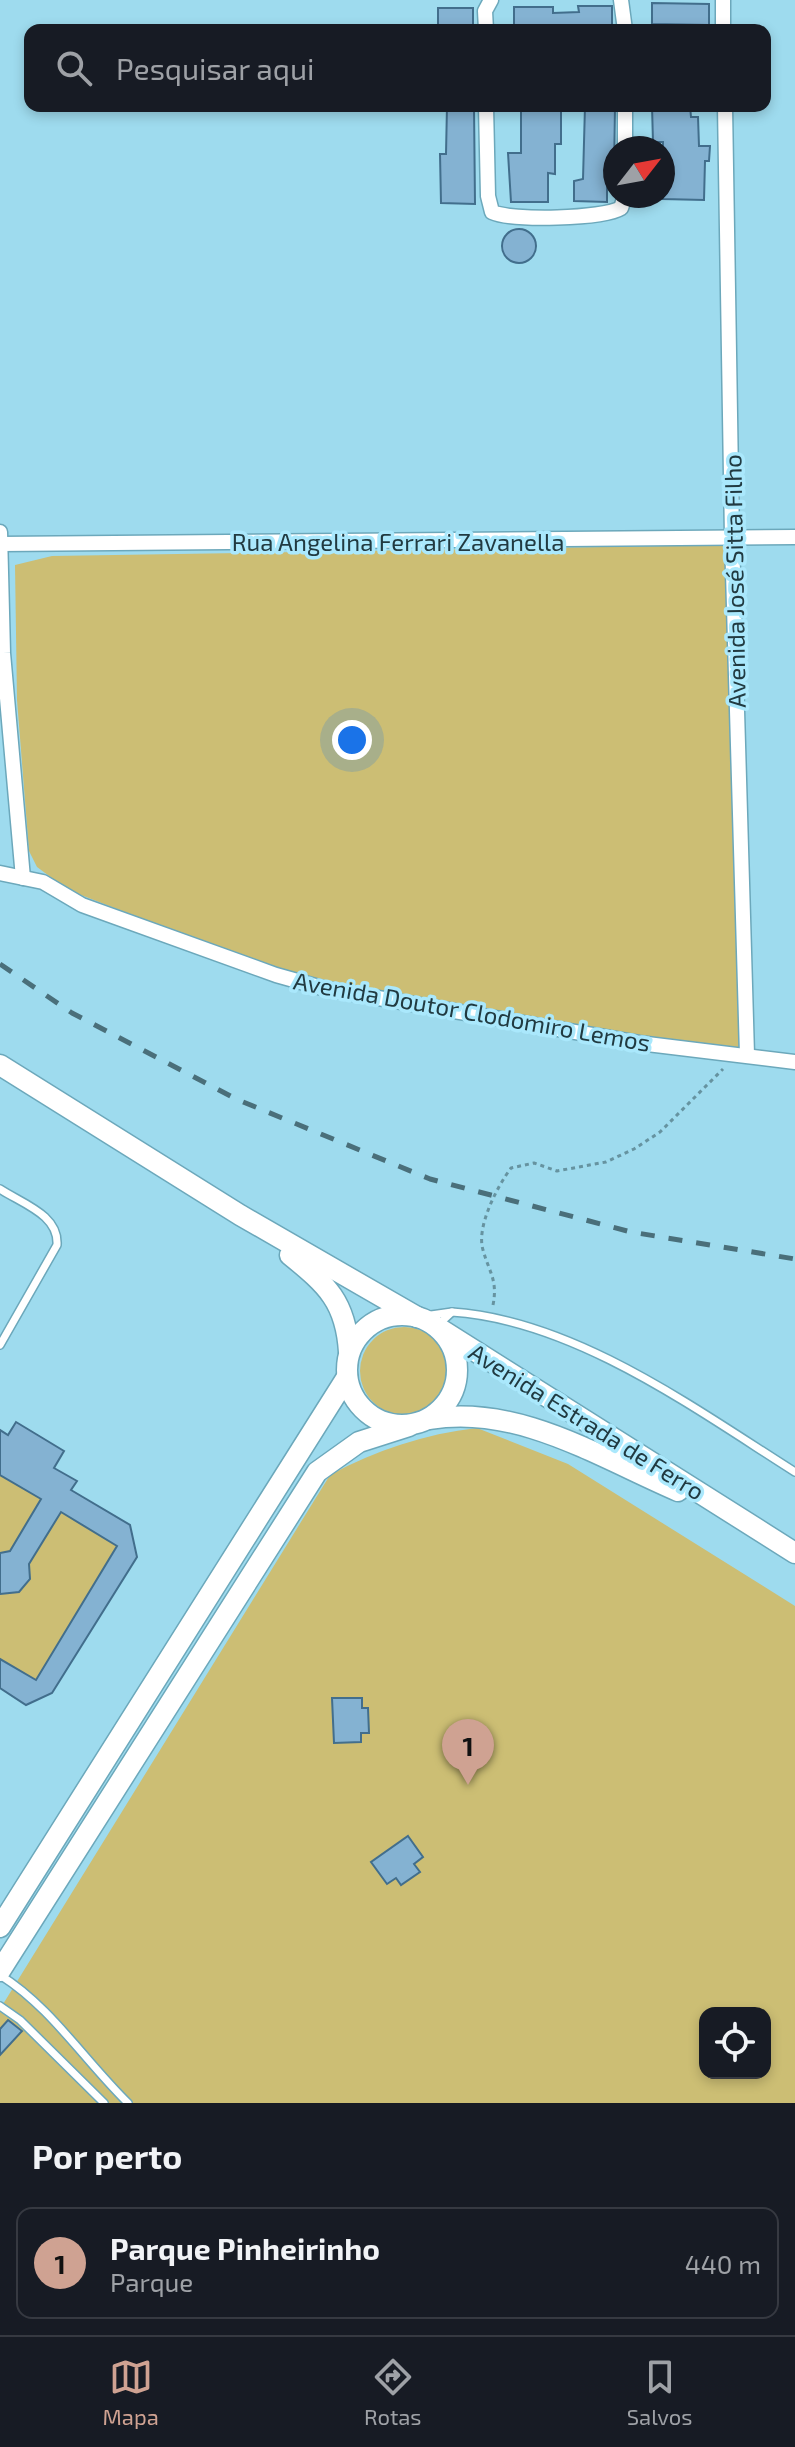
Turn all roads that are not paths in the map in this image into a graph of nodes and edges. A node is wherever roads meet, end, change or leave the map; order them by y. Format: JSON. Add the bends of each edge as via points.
{"nodes":[{"id":1,"x":491,"y":0,"type":"edge"},
{"id":2,"x":621,"y":0,"type":"edge"},
{"id":3,"x":723,"y":0,"type":"edge"},
{"id":4,"x":486,"y":24,"type":"edge"},
{"id":5,"x":624,"y":24,"type":"edge"},
{"id":6,"x":723,"y":24,"type":"edge"},
{"id":7,"x":486,"y":112,"type":"edge"},
{"id":8,"x":625,"y":112,"type":"edge"},
{"id":9,"x":725,"y":112,"type":"edge"},
{"id":10,"x":625,"y":136,"type":"edge"},
{"id":11,"x":621,"y":208,"type":"edge"},
{"id":12,"x":0,"y":532,"type":"edge"},
{"id":13,"x":795,"y":537,"type":"edge"},
{"id":14,"x":732,"y":538,"type":"junction"},
{"id":15,"x":1,"y":544,"type":"edge"},
{"id":16,"x":1,"y":653,"type":"edge"},
{"id":17,"x":0,"y":873,"type":"edge"},
{"id":18,"x":23,"y":878,"type":"junction"},
{"id":19,"x":747,"y":1055,"type":"junction"},
{"id":20,"x":795,"y":1062,"type":"edge"},
{"id":21,"x":0,"y":1065,"type":"edge"},
{"id":22,"x":0,"y":1189,"type":"edge"},
{"id":23,"x":240,"y":1215,"type":"junction"},
{"id":24,"x":452,"y":1312,"type":"junction"},
{"id":25,"x":417,"y":1317,"type":"junction"},
{"id":26,"x":437,"y":1327,"type":"junction"},
{"id":27,"x":0,"y":1345,"type":"edge"},
{"id":28,"x":349,"y":1355,"type":"junction"},
{"id":29,"x":347,"y":1377,"type":"junction"},
{"id":30,"x":430,"y":1419,"type":"junction"},
{"id":31,"x":409,"y":1426,"type":"junction"},
{"id":32,"x":795,"y":1472,"type":"edge"},
{"id":33,"x":736,"y":1516,"type":"junction"},
{"id":34,"x":795,"y":1553,"type":"edge"},
{"id":35,"x":0,"y":1927,"type":"edge"},
{"id":36,"x":0,"y":1973,"type":"edge"},
{"id":37,"x":0,"y":2006,"type":"edge"},
{"id":38,"x":87,"y":2062,"type":"junction"},
{"id":39,"x":74,"y":2074,"type":"junction"},
{"id":40,"x":104,"y":2103,"type":"edge"},
{"id":41,"x":128,"y":2103,"type":"edge"}],
"edges":[{"from":1,"to":4,"type":"street"},
{"from":2,"to":5,"type":"street"},
{"from":3,"to":6,"type":"street"},
{"from":7,"to":11,"type":"street","via":[[492,212],[607,214]]},
{"from":8,"to":10,"type":"street"},
{"from":9,"to":14,"type":"street","name":"Avenida José Sitta Filho"},
{"from":12,"to":15,"type":"street"},
{"from":13,"to":14,"type":"street","name":"Rua Angelina Ferrari Zavanella"},
{"from":14,"to":15,"type":"street","name":"Rua Angelina Ferrari Zavanella"},
{"from":14,"to":19,"type":"street","name":"Avenida José Sitta Filho"},
{"from":15,"to":16,"type":"street"},
{"from":16,"to":18,"type":"street"},
{"from":17,"to":18,"type":"street","name":"Avenida Doutor Clodomiro Lemos"},
{"from":18,"to":19,"type":"street","name":"Avenida Doutor Clodomiro Lemos","via":[[193,946],[326,989],[639,1043]]},
{"from":19,"to":20,"type":"street","name":"Avenida Doutor Clodomiro Lemos"},
{"from":21,"to":23,"type":"main road","name":"Avenida Estrada de Ferro"},
{"from":22,"to":27,"type":"lane","via":[[52,1220],[58,1231],[57,1245]]},
{"from":23,"to":25,"type":"main road","name":"Avenida Estrada de Ferro"},
{"from":23,"to":28,"type":"main road","name":"Avenida Estrada de Ferro","via":[[336,1298],[347,1326]]},
{"from":24,"to":25,"type":"lane"},
{"from":24,"to":26,"type":"lane"},
{"from":24,"to":32,"type":"lane","via":[[492,1314],[626,1369]]},
{"from":25,"to":26,"type":"main road","name":"Avenida Estrada de Ferro"},
{"from":25,"to":28,"type":"main road","via":[[396,1315],[375,1322]]},
{"from":26,"to":30,"type":"main road","name":"Avenida Estrada de Ferro","via":[[451,1343],[458,1364],[451,1395]]},
{"from":26,"to":33,"type":"main road","name":"Avenida Estrada de Ferro"},
{"from":28,"to":29,"type":"main road","name":"Avenida Estrada de Ferro"},
{"from":29,"to":31,"type":"main road","via":[[368,1414]]},
{"from":29,"to":35,"type":"main road"},
{"from":30,"to":31,"type":"main road","name":"Avenida Estrada de Ferro"},
{"from":30,"to":33,"type":"main road","name":"Avenida Estrada de Ferro","via":[[456,1414],[508,1419]]},
{"from":31,"to":36,"type":"main road","name":"Avenida Estrada de Ferro","via":[[359,1442],[317,1472]]},
{"from":33,"to":34,"type":"main road","name":"Avenida Estrada de Ferro"},
{"from":36,"to":38,"type":"lane","via":[[36,2000]]},
{"from":37,"to":39,"type":"lane"},
{"from":38,"to":39,"type":"lane"},
{"from":38,"to":41,"type":"lane"},
{"from":39,"to":40,"type":"lane"}]}
